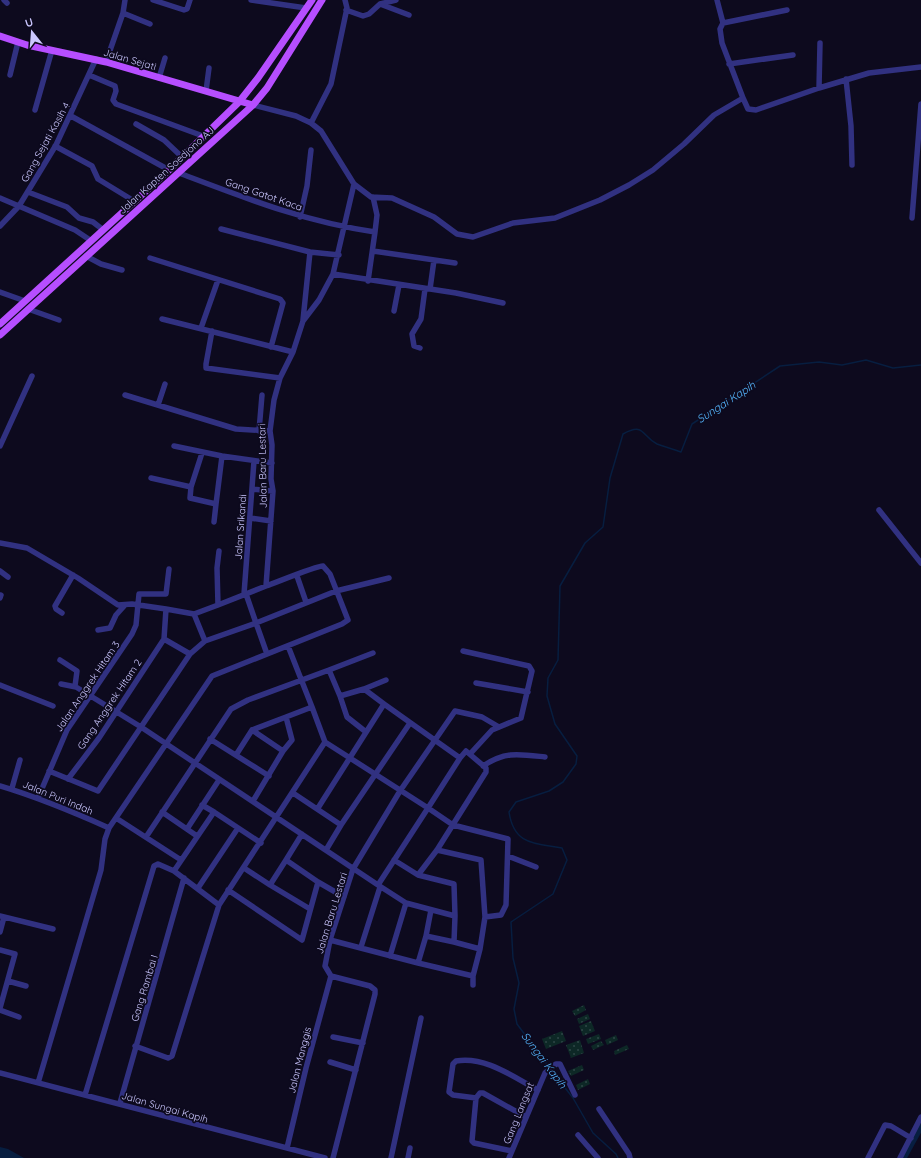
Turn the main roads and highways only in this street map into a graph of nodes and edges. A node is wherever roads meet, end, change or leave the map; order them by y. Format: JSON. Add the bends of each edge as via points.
{"nodes":[{"id":1,"x":312,"y":0,"type":"edge"},
{"id":2,"x":322,"y":0,"type":"edge"},
{"id":3,"x":0,"y":36,"type":"edge"},
{"id":4,"x":239,"y":102,"type":"junction"},
{"id":5,"x":253,"y":105,"type":"junction"},
{"id":6,"x":15,"y":310,"type":"junction"},
{"id":7,"x":21,"y":316,"type":"junction"},
{"id":8,"x":0,"y":324,"type":"edge"},
{"id":9,"x":0,"y":335,"type":"edge"}],
"edges":[{"from":1,"to":4,"type":"main road","name":"Jalan Kapten Soedjono AJ"},
{"from":2,"to":5,"type":"main road","name":"Jalan Kapten Soedjono AJ"},
{"from":3,"to":4,"type":"main road","name":"Jalan Sejati","via":[[96,59]]},
{"from":4,"to":5,"type":"main road","name":"Jalan Sejati"},
{"from":4,"to":6,"type":"main road","name":"Jalan Kapten Soedjono AJ","via":[[169,170]]},
{"from":5,"to":7,"type":"main road","name":"Jalan Kapten Soedjono AJ"},
{"from":6,"to":7,"type":"main road"},
{"from":6,"to":8,"type":"main road","name":"Jalan Kapten Soedjono AJ"},
{"from":7,"to":9,"type":"main road","name":"Jalan Kapten Soedjono AJ"}]}
